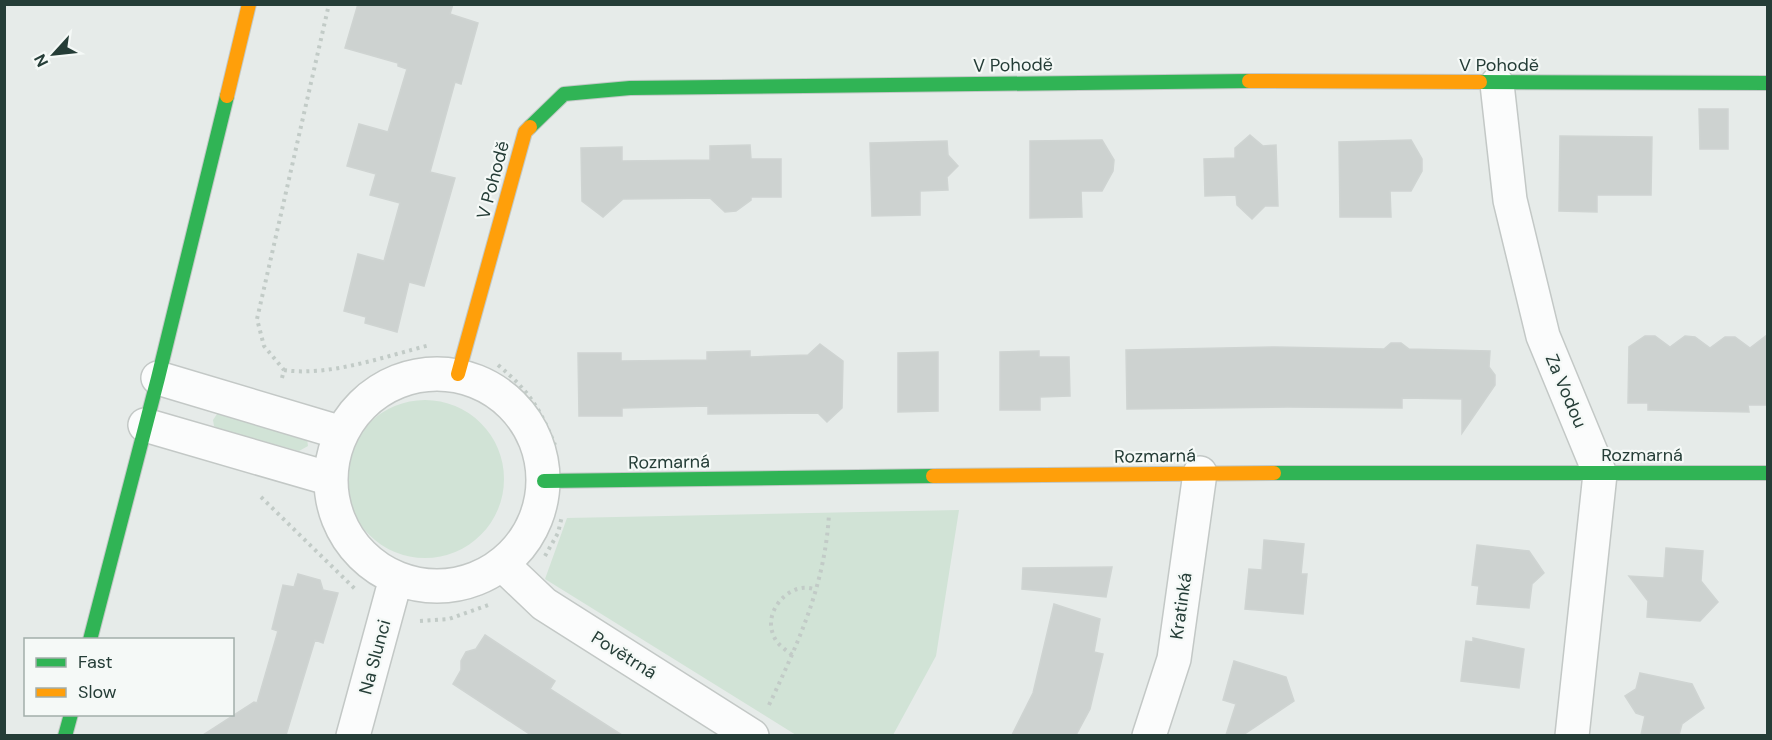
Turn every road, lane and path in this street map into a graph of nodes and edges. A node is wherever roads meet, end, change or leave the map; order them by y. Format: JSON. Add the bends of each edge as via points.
{"nodes":[{"id":1,"x":249,"y":4,"type":"edge"},
{"id":2,"x":329,"y":4,"type":"edge"},
{"id":3,"x":1767,"y":83,"type":"edge"},
{"id":4,"x":1497,"y":84,"type":"junction"},
{"id":5,"x":462,"y":363,"type":"junction"},
{"id":6,"x":284,"y":370,"type":"junction"},
{"id":7,"x":158,"y":378,"type":"junction"},
{"id":8,"x":282,"y":380,"type":"dead end"},
{"id":9,"x":145,"y":425,"type":"junction"},
{"id":10,"x":342,"y":433,"type":"junction"},
{"id":11,"x":1200,"y":473,"type":"junction"},
{"id":12,"x":1767,"y":473,"type":"edge"},
{"id":13,"x":1600,"y":474,"type":"junction"},
{"id":14,"x":832,"y":478,"type":"junction"},
{"id":15,"x":331,"y":479,"type":"junction"},
{"id":16,"x":554,"y":481,"type":"junction"},
{"id":17,"x":256,"y":492,"type":"dead end"},
{"id":18,"x":512,"y":573,"type":"junction"},
{"id":19,"x":396,"y":578,"type":"junction"},
{"id":20,"x":816,"y":590,"type":"junction"},
{"id":21,"x":386,"y":614,"type":"junction"},
{"id":22,"x":90,"y":638,"type":"edge"},
{"id":23,"x":792,"y":655,"type":"junction"},
{"id":24,"x":768,"y":705,"type":"dead end"},
{"id":25,"x":70,"y":716,"type":"edge"},
{"id":26,"x":65,"y":735,"type":"edge"},
{"id":27,"x":354,"y":735,"type":"edge"},
{"id":28,"x":752,"y":735,"type":"edge"},
{"id":29,"x":1149,"y":735,"type":"edge"},
{"id":30,"x":1572,"y":735,"type":"edge"}],
"edges":[{"from":1,"to":7,"type":"street"},
{"from":2,"to":6,"type":"path","via":[[257,319],[264,346]]},
{"from":3,"to":4,"type":"street","name":"V Pohodě"},
{"from":4,"to":5,"type":"street","name":"V Pohodě","via":[[1146,81],[630,88],[564,94],[525,132]]},
{"from":4,"to":13,"type":"street","name":"Za Vodou","via":[[1510,200],[1543,336]]},
{"from":5,"to":6,"type":"path","via":[[445,342],[322,371]]},
{"from":5,"to":10,"type":"street","via":[[392,384],[363,404]]},
{"from":5,"to":16,"type":"street","via":[[521,415]]},
{"from":5,"to":16,"type":"path","via":[[497,364],[521,384],[542,413],[557,450]]},
{"from":6,"to":8,"type":"path"},
{"from":7,"to":9,"type":"street"},
{"from":7,"to":10,"type":"street"},
{"from":9,"to":15,"type":"street"},
{"from":9,"to":22,"type":"street"},
{"from":10,"to":15,"type":"street"},
{"from":11,"to":13,"type":"street","name":"Rozmarná"},
{"from":11,"to":14,"type":"street","name":"Rozmarná"},
{"from":11,"to":29,"type":"street","name":"Kratinká","via":[[1174,659]]},
{"from":12,"to":13,"type":"street","name":"Rozmarná"},
{"from":13,"to":30,"type":"street","name":"Za Vodou"},
{"from":14,"to":16,"type":"street","name":"Rozmarná"},
{"from":14,"to":20,"type":"path","via":[[828,543]]},
{"from":15,"to":19,"type":"street","via":[[337,514],[354,546],[380,570]]},
{"from":16,"to":18,"type":"street"},
{"from":16,"to":18,"type":"path","via":[[568,494],[558,532],[537,570]]},
{"from":17,"to":21,"type":"path","via":[[358,592]]},
{"from":18,"to":19,"type":"street","via":[[444,586],[412,584]]},
{"from":18,"to":21,"type":"path","via":[[497,601],[481,609],[449,619],[406,623]]},
{"from":18,"to":28,"type":"street","name":"Povětrná","via":[[544,604]]},
{"from":19,"to":21,"type":"street","name":"Na Slunci"},
{"from":20,"to":23,"type":"path"},
{"from":20,"to":23,"type":"path","via":[[808,586],[791,591],[771,617],[773,637]]},
{"from":21,"to":27,"type":"street","name":"Na Slunci"},
{"from":23,"to":24,"type":"path"},
{"from":25,"to":26,"type":"street"}]}
